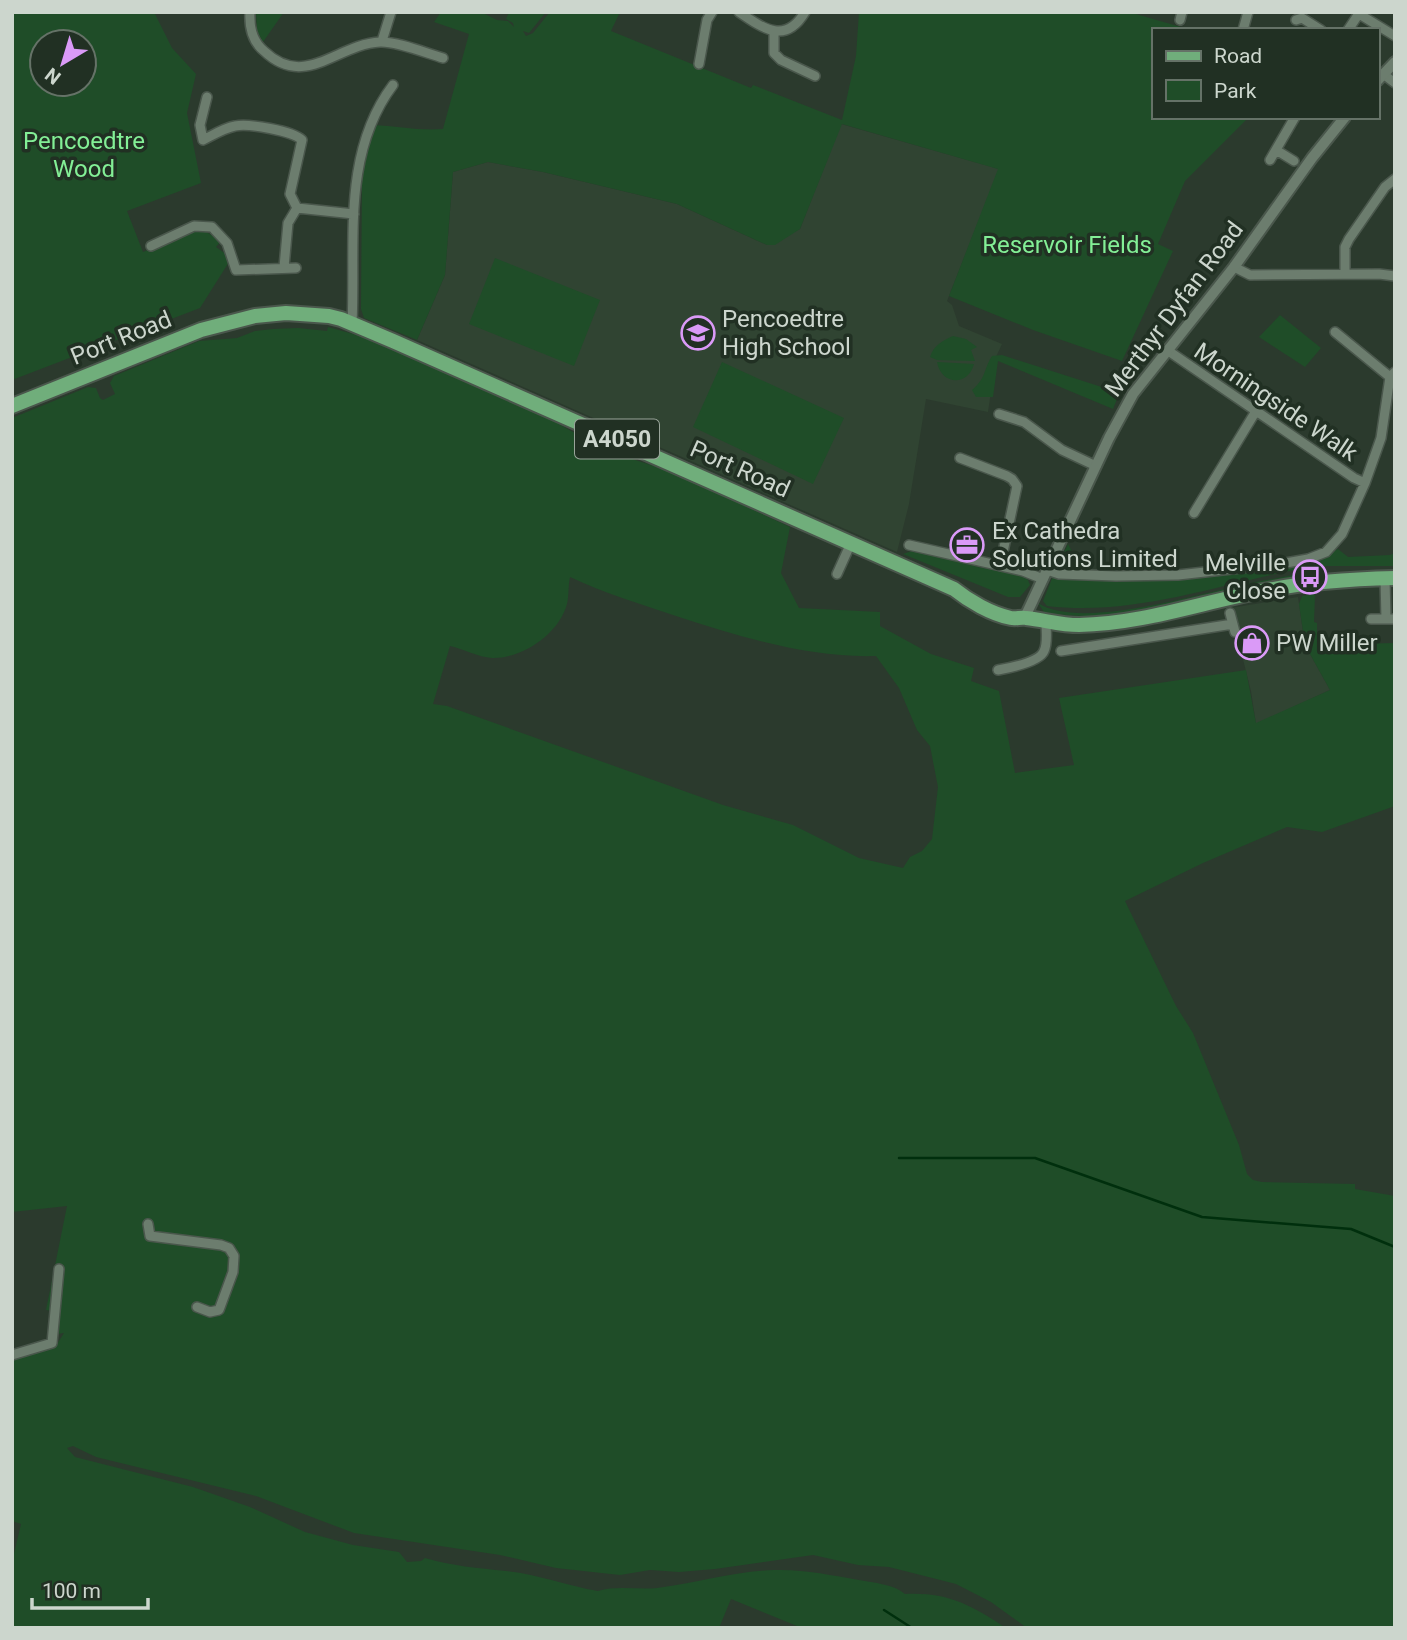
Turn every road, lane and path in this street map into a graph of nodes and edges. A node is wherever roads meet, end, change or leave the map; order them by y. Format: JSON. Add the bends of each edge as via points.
{"nodes":[{"id":1,"x":250,"y":12,"type":"edge"},
{"id":2,"x":391,"y":12,"type":"edge"},
{"id":3,"x":712,"y":12,"type":"edge"},
{"id":4,"x":740,"y":12,"type":"edge"},
{"id":5,"x":805,"y":12,"type":"edge"},
{"id":6,"x":1359,"y":13,"type":"edge"},
{"id":7,"x":1296,"y":20,"type":"dead end"},
{"id":8,"x":1318,"y":28,"type":"edge"},
{"id":9,"x":1349,"y":28,"type":"edge"},
{"id":10,"x":774,"y":32,"type":"junction"},
{"id":11,"x":1395,"y":36,"type":"edge"},
{"id":12,"x":382,"y":41,"type":"junction"},
{"id":13,"x":443,"y":58,"type":"dead end"},
{"id":14,"x":1395,"y":62,"type":"edge"},
{"id":15,"x":699,"y":64,"type":"dead end"},
{"id":16,"x":815,"y":76,"type":"dead end"},
{"id":17,"x":1380,"y":77,"type":"edge"},
{"id":18,"x":1395,"y":83,"type":"edge"},
{"id":19,"x":393,"y":85,"type":"dead end"},
{"id":20,"x":206,"y":97,"type":"dead end"},
{"id":21,"x":1294,"y":119,"type":"edge"},
{"id":22,"x":1343,"y":119,"type":"edge"},
{"id":23,"x":1276,"y":150,"type":"junction"},
{"id":24,"x":1270,"y":160,"type":"dead end"},
{"id":25,"x":1294,"y":161,"type":"dead end"},
{"id":26,"x":1394,"y":180,"type":"edge"},
{"id":27,"x":297,"y":208,"type":"junction"},
{"id":28,"x":354,"y":214,"type":"junction"},
{"id":29,"x":151,"y":246,"type":"dead end"},
{"id":30,"x":284,"y":267,"type":"junction"},
{"id":31,"x":1234,"y":267,"type":"junction"},
{"id":32,"x":296,"y":268,"type":"dead end"},
{"id":33,"x":1345,"y":274,"type":"junction"},
{"id":34,"x":1395,"y":276,"type":"edge"},
{"id":35,"x":352,"y":324,"type":"junction"},
{"id":36,"x":1335,"y":332,"type":"dead end"},
{"id":37,"x":1167,"y":350,"type":"junction"},
{"id":38,"x":1392,"y":374,"type":"edge"},
{"id":39,"x":12,"y":406,"type":"edge"},
{"id":40,"x":1256,"y":411,"type":"junction"},
{"id":41,"x":999,"y":414,"type":"dead end"},
{"id":42,"x":960,"y":458,"type":"dead end"},
{"id":43,"x":1096,"y":467,"type":"junction"},
{"id":44,"x":1365,"y":483,"type":"junction"},
{"id":45,"x":1194,"y":513,"type":"dead end"},
{"id":46,"x":851,"y":543,"type":"junction"},
{"id":47,"x":909,"y":545,"type":"dead end"},
{"id":48,"x":1000,"y":566,"type":"junction"},
{"id":49,"x":837,"y":574,"type":"dead end"},
{"id":50,"x":1045,"y":574,"type":"junction"},
{"id":51,"x":1390,"y":578,"type":"edge"},
{"id":52,"x":1230,"y":613,"type":"dead end"},
{"id":53,"x":1025,"y":617,"type":"junction"},
{"id":54,"x":1142,"y":618,"type":"junction"},
{"id":55,"x":1371,"y":619,"type":"dead end"},
{"id":56,"x":1390,"y":619,"type":"edge"},
{"id":57,"x":1046,"y":623,"type":"junction"},
{"id":58,"x":1146,"y":638,"type":"junction"},
{"id":59,"x":1061,"y":651,"type":"dead end"},
{"id":60,"x":998,"y":670,"type":"dead end"},
{"id":61,"x":148,"y":1224,"type":"dead end"},
{"id":62,"x":59,"y":1269,"type":"dead end"},
{"id":63,"x":197,"y":1307,"type":"dead end"},
{"id":64,"x":12,"y":1355,"type":"edge"}],
"edges":[{"from":1,"to":12,"type":"street","via":[[257,45],[274,61],[299,68]]},
{"from":2,"to":12,"type":"street"},
{"from":3,"to":15,"type":"street"},
{"from":4,"to":10,"type":"street"},
{"from":5,"to":10,"type":"street","via":[[788,32]]},
{"from":6,"to":9,"type":"street"},
{"from":6,"to":11,"type":"street"},
{"from":7,"to":8,"type":"street","via":[[1302,18]]},
{"from":10,"to":16,"type":"street","via":[[774,53]]},
{"from":12,"to":13,"type":"street"},
{"from":14,"to":17,"type":"street"},
{"from":17,"to":18,"type":"street"},
{"from":19,"to":28,"type":"street","via":[[363,145]]},
{"from":20,"to":27,"type":"street","via":[[200,125],[203,139],[243,125],[299,136],[302,144],[290,194]]},
{"from":21,"to":23,"type":"street"},
{"from":22,"to":31,"type":"street","name":"Merthyr Dyfan Road"},
{"from":23,"to":24,"type":"street"},
{"from":23,"to":25,"type":"street"},
{"from":26,"to":33,"type":"street","via":[[1349,239]]},
{"from":27,"to":28,"type":"street"},
{"from":27,"to":30,"type":"street","via":[[288,223]]},
{"from":28,"to":35,"type":"street"},
{"from":29,"to":30,"type":"street","via":[[194,226],[212,227],[227,243],[236,270]]},
{"from":30,"to":32,"type":"street"},
{"from":31,"to":33,"type":"street","via":[[1250,275]]},
{"from":31,"to":37,"type":"street","name":"Merthyr Dyfan Road"},
{"from":33,"to":34,"type":"street"},
{"from":35,"to":39,"type":"main road","name":"Port Road","number":"A4050","via":[[250,319],[219,324]]},
{"from":35,"to":46,"type":"main road","name":"Port Road","number":"A4050"},
{"from":36,"to":38,"type":"street"},
{"from":37,"to":40,"type":"street","name":"Morningside Walk"},
{"from":37,"to":43,"type":"street","name":"Merthyr Dyfan Road","via":[[1129,400]]},
{"from":38,"to":44,"type":"street","via":[[1381,438]]},
{"from":40,"to":44,"type":"street","name":"Morningside Walk"},
{"from":40,"to":45,"type":"street"},
{"from":41,"to":43,"type":"street","via":[[1024,422],[1062,450]]},
{"from":42,"to":48,"type":"street","via":[[1012,478],[1017,486]]},
{"from":43,"to":50,"type":"street","name":"Merthyr Dyfan Road"},
{"from":44,"to":50,"type":"street","via":[[1336,543],[1308,559],[1136,577]]},
{"from":46,"to":49,"type":"street"},
{"from":46,"to":53,"type":"main road","name":"Port Road","number":"A4050"},
{"from":47,"to":48,"type":"street"},
{"from":48,"to":50,"type":"street"},
{"from":50,"to":53,"type":"street","name":"Merthyr Dyfan Road"},
{"from":51,"to":54,"type":"main road","number":"A4050","via":[[1280,588]]},
{"from":51,"to":56,"type":"street"},
{"from":52,"to":58,"type":"street","via":[[1234,628]]},
{"from":53,"to":57,"type":"main road","number":"A4050"},
{"from":54,"to":57,"type":"main road","number":"A4050","via":[[1090,625]]},
{"from":54,"to":58,"type":"street"},
{"from":55,"to":56,"type":"street"},
{"from":57,"to":60,"type":"street","via":[[1042,656]]},
{"from":58,"to":59,"type":"street"},
{"from":61,"to":63,"type":"street","via":[[150,1236],[221,1245],[234,1256],[219,1310]]},
{"from":62,"to":64,"type":"street","via":[[52,1343]]}]}
